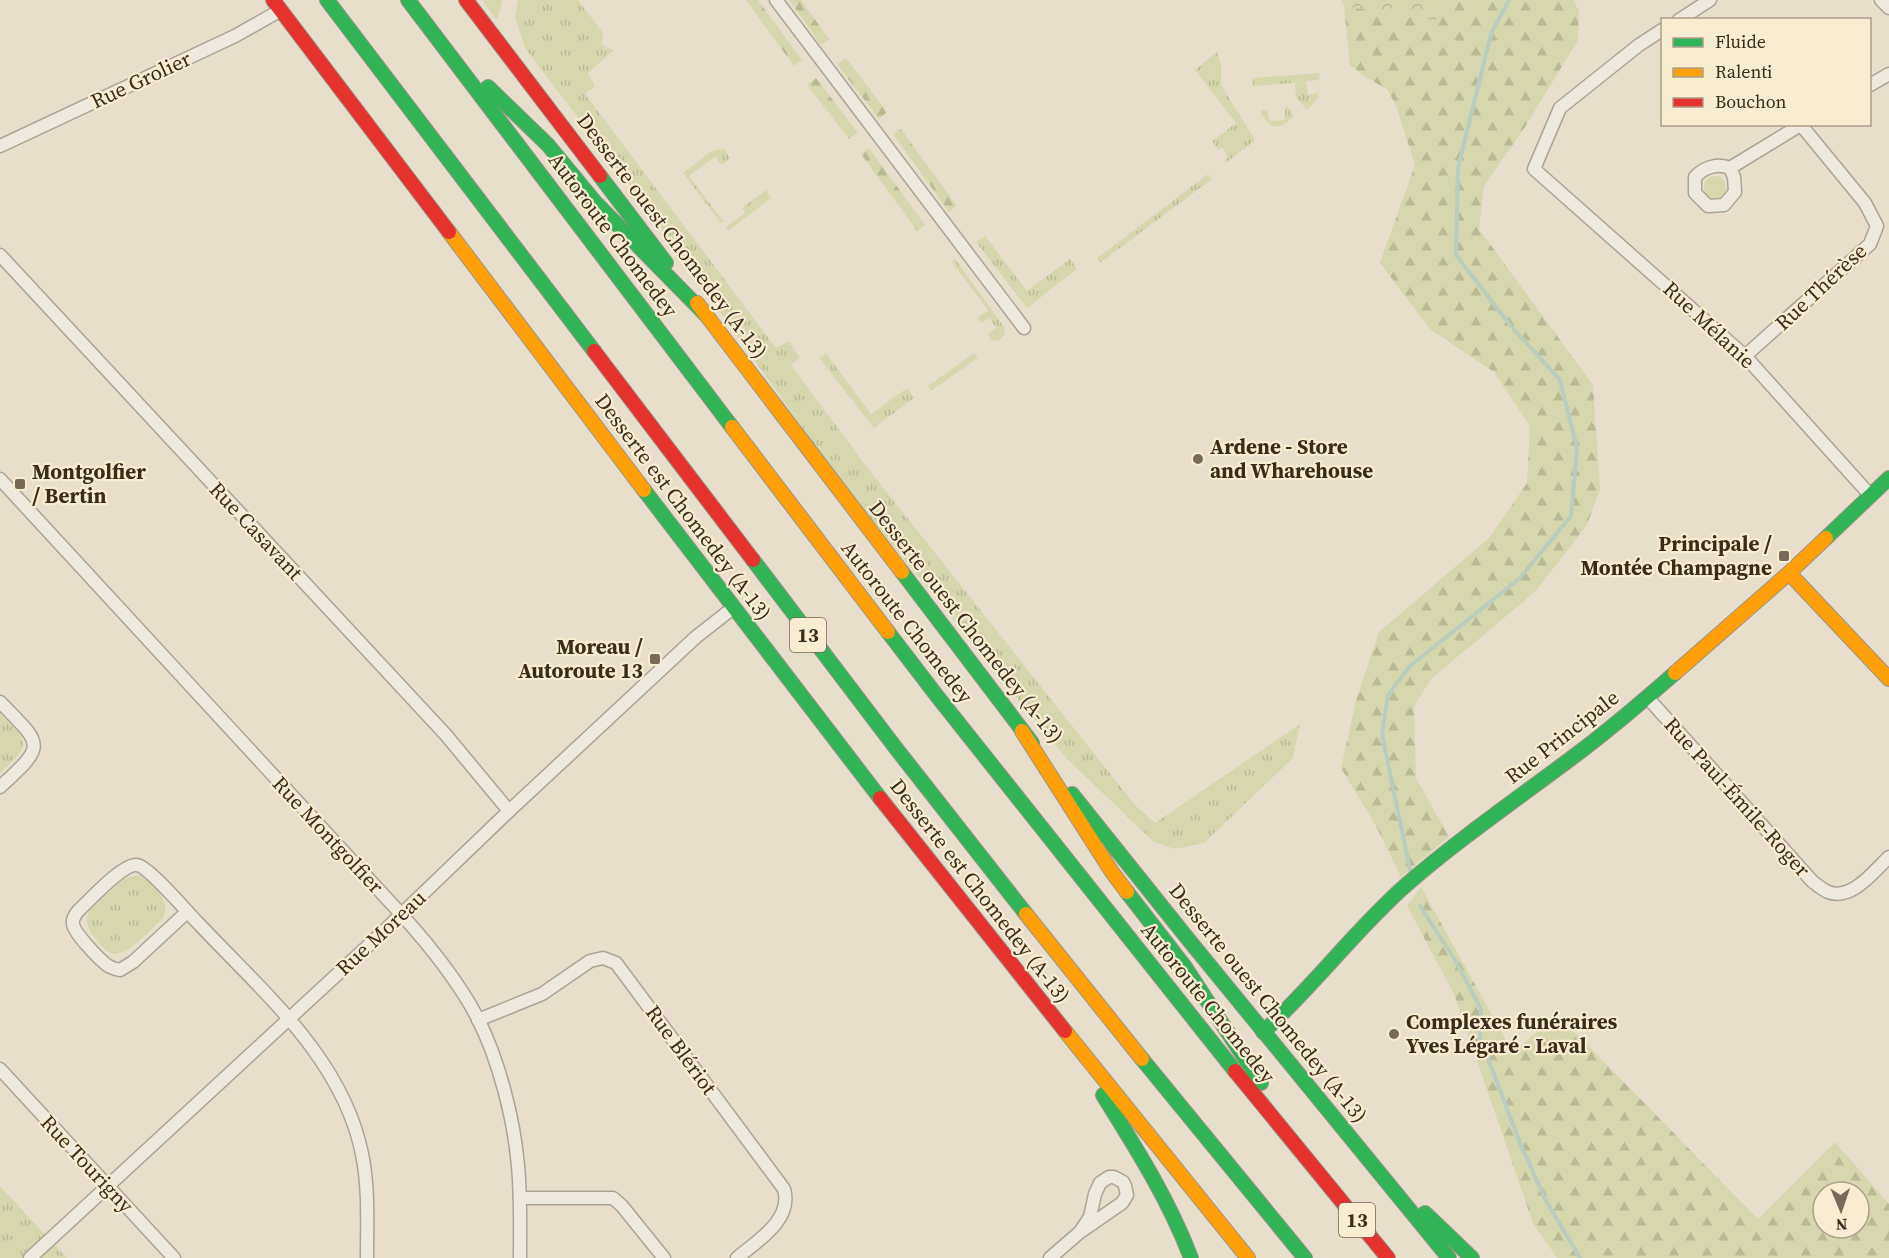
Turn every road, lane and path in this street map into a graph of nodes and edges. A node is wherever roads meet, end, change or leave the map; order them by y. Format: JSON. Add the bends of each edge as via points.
{"nodes":[{"id":1,"x":327,"y":0,"type":"edge"},
{"id":2,"x":408,"y":0,"type":"edge"},
{"id":3,"x":466,"y":0,"type":"edge"},
{"id":4,"x":776,"y":0,"type":"edge"},
{"id":5,"x":1710,"y":0,"type":"edge"},
{"id":6,"x":1881,"y":0,"type":"edge"},
{"id":7,"x":277,"y":5,"type":"edge"},
{"id":8,"x":1889,"y":8,"type":"edge"},
{"id":9,"x":1682,"y":18,"type":"edge"},
{"id":10,"x":1661,"y":31,"type":"edge"},
{"id":11,"x":439,"y":41,"type":"junction"},
{"id":12,"x":1889,"y":74,"type":"edge"},
{"id":13,"x":1871,"y":84,"type":"edge"},
{"id":14,"x":1800,"y":126,"type":"edge"},
{"id":15,"x":1803,"y":126,"type":"edge"},
{"id":16,"x":0,"y":146,"type":"edge"},
{"id":17,"x":1730,"y":168,"type":"dead end"},
{"id":18,"x":0,"y":255,"type":"edge"},
{"id":19,"x":706,"y":315,"type":"junction"},
{"id":20,"x":1024,"y":328,"type":"dead end"},
{"id":21,"x":1745,"y":356,"type":"junction"},
{"id":22,"x":1889,"y":478,"type":"edge"},
{"id":23,"x":0,"y":479,"type":"edge"},
{"id":24,"x":1870,"y":495,"type":"junction"},
{"id":25,"x":1790,"y":573,"type":"junction"},
{"id":26,"x":733,"y":608,"type":"junction"},
{"id":27,"x":1889,"y":679,"type":"edge"},
{"id":28,"x":1647,"y":697,"type":"junction"},
{"id":29,"x":0,"y":702,"type":"edge"},
{"id":30,"x":1022,"y":731,"type":"junction"},
{"id":31,"x":0,"y":787,"type":"edge"},
{"id":32,"x":509,"y":811,"type":"junction"},
{"id":33,"x":1889,"y":857,"type":"edge"},
{"id":34,"x":187,"y":912,"type":"junction"},
{"id":35,"x":401,"y":914,"type":"junction"},
{"id":36,"x":289,"y":1019,"type":"junction"},
{"id":37,"x":478,"y":1020,"type":"junction"},
{"id":38,"x":1062,"y":1029,"type":"junction"},
{"id":39,"x":1263,"y":1032,"type":"junction"},
{"id":40,"x":0,"y":1069,"type":"edge"},
{"id":41,"x":1361,"y":1150,"type":"junction"},
{"id":42,"x":1326,"y":1182,"type":"junction"},
{"id":43,"x":107,"y":1185,"type":"junction"},
{"id":44,"x":520,"y":1198,"type":"junction"},
{"id":45,"x":1080,"y":1232,"type":"junction"},
{"id":46,"x":30,"y":1258,"type":"edge"},
{"id":47,"x":174,"y":1258,"type":"edge"},
{"id":48,"x":367,"y":1258,"type":"edge"},
{"id":49,"x":520,"y":1258,"type":"edge"},
{"id":50,"x":664,"y":1258,"type":"edge"},
{"id":51,"x":736,"y":1258,"type":"edge"},
{"id":52,"x":1050,"y":1258,"type":"edge"},
{"id":53,"x":1191,"y":1258,"type":"edge"},
{"id":54,"x":1248,"y":1258,"type":"edge"},
{"id":55,"x":1305,"y":1258,"type":"edge"},
{"id":56,"x":1388,"y":1258,"type":"edge"},
{"id":57,"x":1449,"y":1258,"type":"edge"},
{"id":58,"x":1472,"y":1258,"type":"edge"}],
"edges":[{"from":1,"to":55,"type":"main road","number":"13","via":[[888,738],[1076,978]]},
{"from":2,"to":11,"type":"main road","name":"Autoroute Chomedey","number":"13"},
{"from":3,"to":19,"type":"main road","name":"Desserte ouest Chomedey (A-13)"},
{"from":4,"to":20,"type":"street"},
{"from":5,"to":9,"type":"street"},
{"from":6,"to":8,"type":"street"},
{"from":7,"to":16,"type":"street","name":"Rue Grolier","via":[[235,36]]},
{"from":7,"to":26,"type":"main road","name":"Desserte est Chomedey (A-13)"},
{"from":10,"to":21,"type":"street","name":"Rue Mélanie","via":[[1560,108],[1534,169]]},
{"from":11,"to":19,"type":"main road","via":[[548,145],[595,202]]},
{"from":11,"to":42,"type":"main road","name":"Autoroute Chomedey","number":"13","via":[[938,696]]},
{"from":12,"to":13,"type":"street"},
{"from":14,"to":17,"type":"street"},
{"from":15,"to":21,"type":"street","name":"Rue Thérèse","via":[[1865,203],[1877,226],[1870,244]]},
{"from":18,"to":32,"type":"street","name":"Rue Casavant","via":[[446,735]]},
{"from":19,"to":30,"type":"main road","name":"Desserte ouest Chomedey (A-13)"},
{"from":21,"to":24,"type":"street","name":"Rue Mélanie"},
{"from":22,"to":24,"type":"main road","name":"Rue Principale"},
{"from":23,"to":35,"type":"street","name":"Rue Montgolfier"},
{"from":24,"to":25,"type":"main road","name":"Rue Principale"},
{"from":25,"to":27,"type":"main road"},
{"from":25,"to":28,"type":"main road","name":"Rue Principale"},
{"from":26,"to":32,"type":"street","name":"Rue Moreau","via":[[696,637]]},
{"from":26,"to":38,"type":"main road","name":"Desserte est Chomedey (A-13)"},
{"from":28,"to":33,"type":"street","name":"Rue Paul-Émile-Roger","via":[[1812,881],[1829,892],[1846,893]]},
{"from":28,"to":39,"type":"main road","name":"Rue Principale","via":[[1404,887]]},
{"from":29,"to":31,"type":"street","via":[[33,737],[34,749],[26,763]]},
{"from":30,"to":39,"type":"main road","name":"Desserte ouest Chomedey (A-13)"},
{"from":30,"to":42,"type":"main road","via":[[1112,872],[1185,967]]},
{"from":32,"to":35,"type":"street","name":"Rue Moreau"},
{"from":34,"to":34,"type":"street","via":[[137,864],[124,869],[81,908],[73,925],[104,963],[120,970]]},
{"from":34,"to":36,"type":"street"},
{"from":35,"to":36,"type":"street","name":"Rue Moreau"},
{"from":35,"to":37,"type":"street","name":"Rue Montgolfier","via":[[441,962]]},
{"from":36,"to":43,"type":"street","name":"Rue Moreau"},
{"from":36,"to":48,"type":"street","via":[[336,1084],[357,1135],[368,1206]]},
{"from":37,"to":44,"type":"street","name":"Rue Montgolfier","via":[[508,1110]]},
{"from":37,"to":51,"type":"street","name":"Rue Blériot","via":[[542,994],[590,961],[603,958],[615,963],[784,1189],[785,1208],[780,1219]]},
{"from":38,"to":53,"type":"main road","via":[[1165,1197]]},
{"from":38,"to":54,"type":"main road","name":"Desserte est Chomedey (A-13)"},
{"from":39,"to":41,"type":"main road","name":"Desserte ouest Chomedey (A-13)"},
{"from":40,"to":43,"type":"street","name":"Rue Tourigny"},
{"from":41,"to":57,"type":"main road","name":"Desserte ouest Chomedey (A-13)"},
{"from":41,"to":58,"type":"main road"},
{"from":42,"to":56,"type":"main road","name":"Autoroute Chomedey","number":"13"},
{"from":43,"to":46,"type":"street","name":"Rue Moreau"},
{"from":43,"to":47,"type":"street","name":"Rue Tourigny"},
{"from":44,"to":49,"type":"street","name":"Rue Montgolfier"},
{"from":44,"to":50,"type":"street","via":[[613,1198]]},
{"from":45,"to":45,"type":"street","via":[[1122,1203],[1127,1195],[1123,1182],[1109,1177],[1100,1183],[1090,1217]]},
{"from":45,"to":52,"type":"street"}]}
